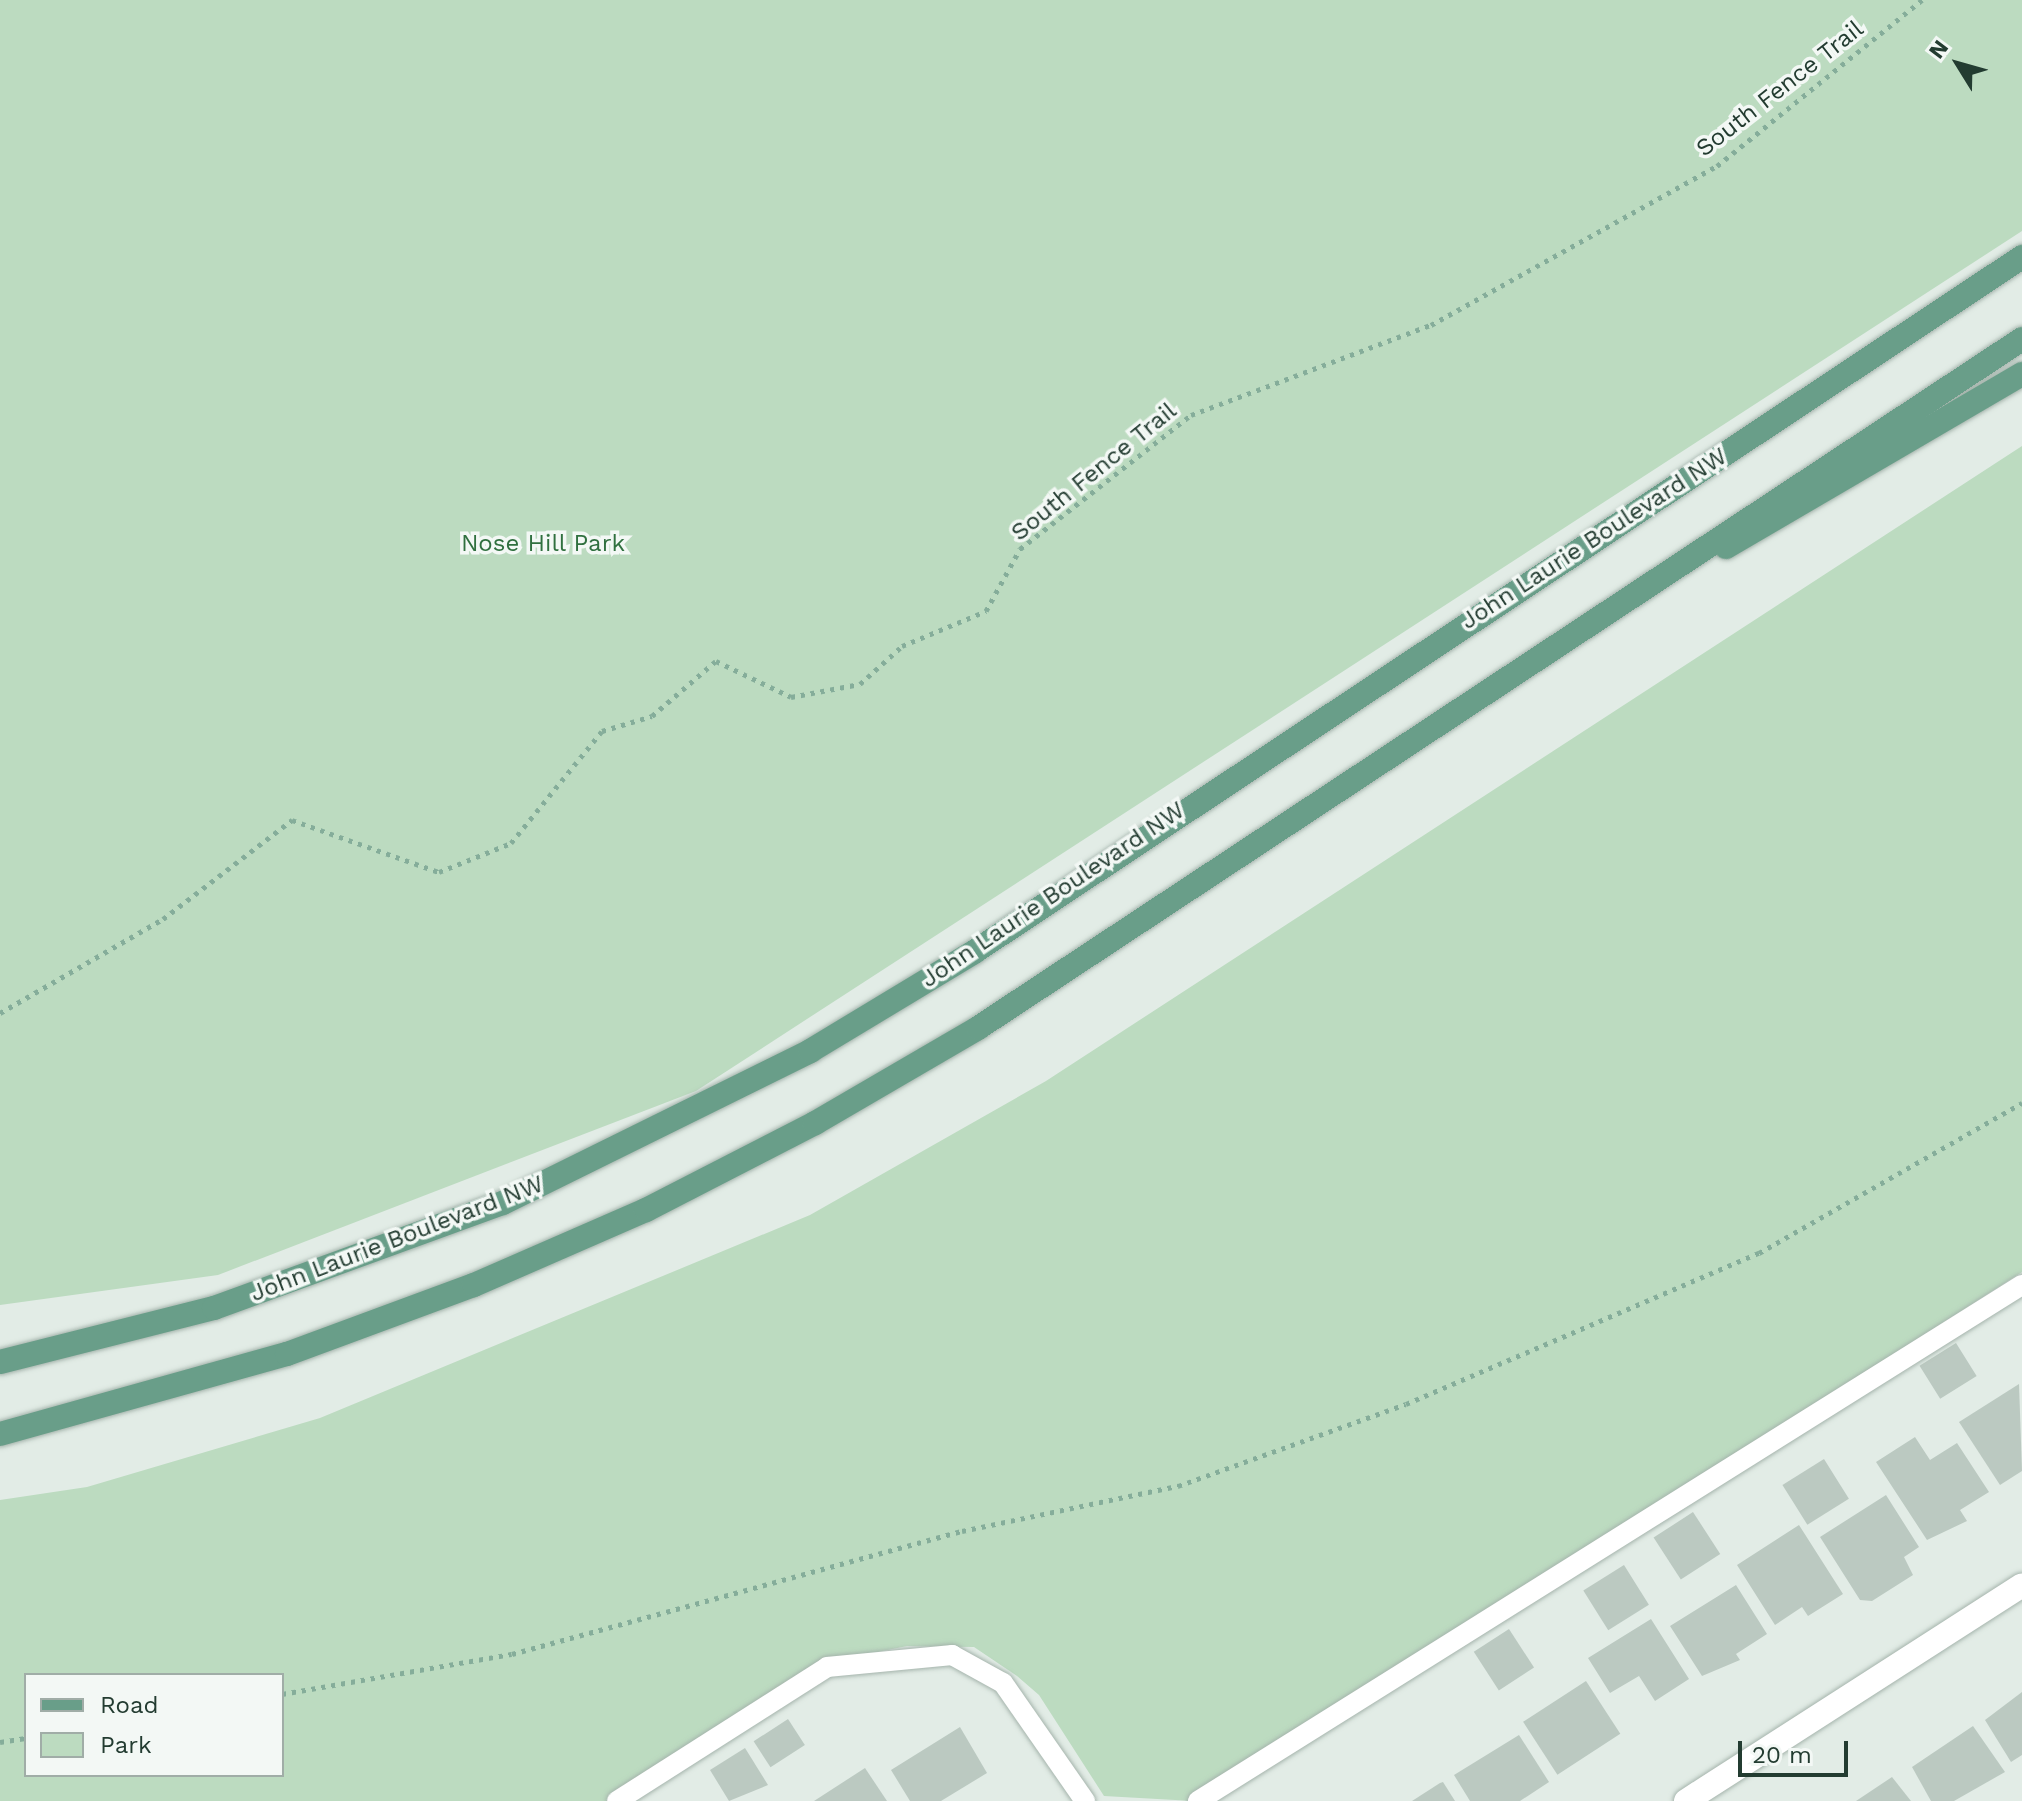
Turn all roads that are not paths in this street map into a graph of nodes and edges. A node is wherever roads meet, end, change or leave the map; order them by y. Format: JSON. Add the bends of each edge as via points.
{"nodes":[{"id":1,"x":2022,"y":257,"type":"edge"},
{"id":2,"x":2022,"y":339,"type":"edge"},
{"id":3,"x":2022,"y":374,"type":"edge"},
{"id":4,"x":1623,"y":598,"type":"junction"},
{"id":5,"x":2022,"y":1285,"type":"edge"},
{"id":6,"x":0,"y":1362,"type":"edge"},
{"id":7,"x":0,"y":1434,"type":"edge"},
{"id":8,"x":2022,"y":1585,"type":"edge"},
{"id":9,"x":617,"y":1801,"type":"edge"},
{"id":10,"x":1085,"y":1801,"type":"edge"},
{"id":11,"x":1198,"y":1801,"type":"edge"},
{"id":12,"x":1686,"y":1801,"type":"edge"}],
"edges":[{"from":1,"to":6,"type":"main road","name":"John Laurie Boulevard NW","via":[[974,952],[810,1051],[489,1209],[214,1308]]},
{"from":2,"to":4,"type":"main road"},
{"from":3,"to":4,"type":"main road","via":[[1778,521]]},
{"from":4,"to":7,"type":"main road","via":[[978,1028],[801,1130],[474,1285],[287,1354]]},
{"from":5,"to":11,"type":"lane"},
{"from":8,"to":12,"type":"street"},
{"from":9,"to":10,"type":"lane","via":[[827,1667],[936,1655],[952,1655],[1003,1683]]}]}
